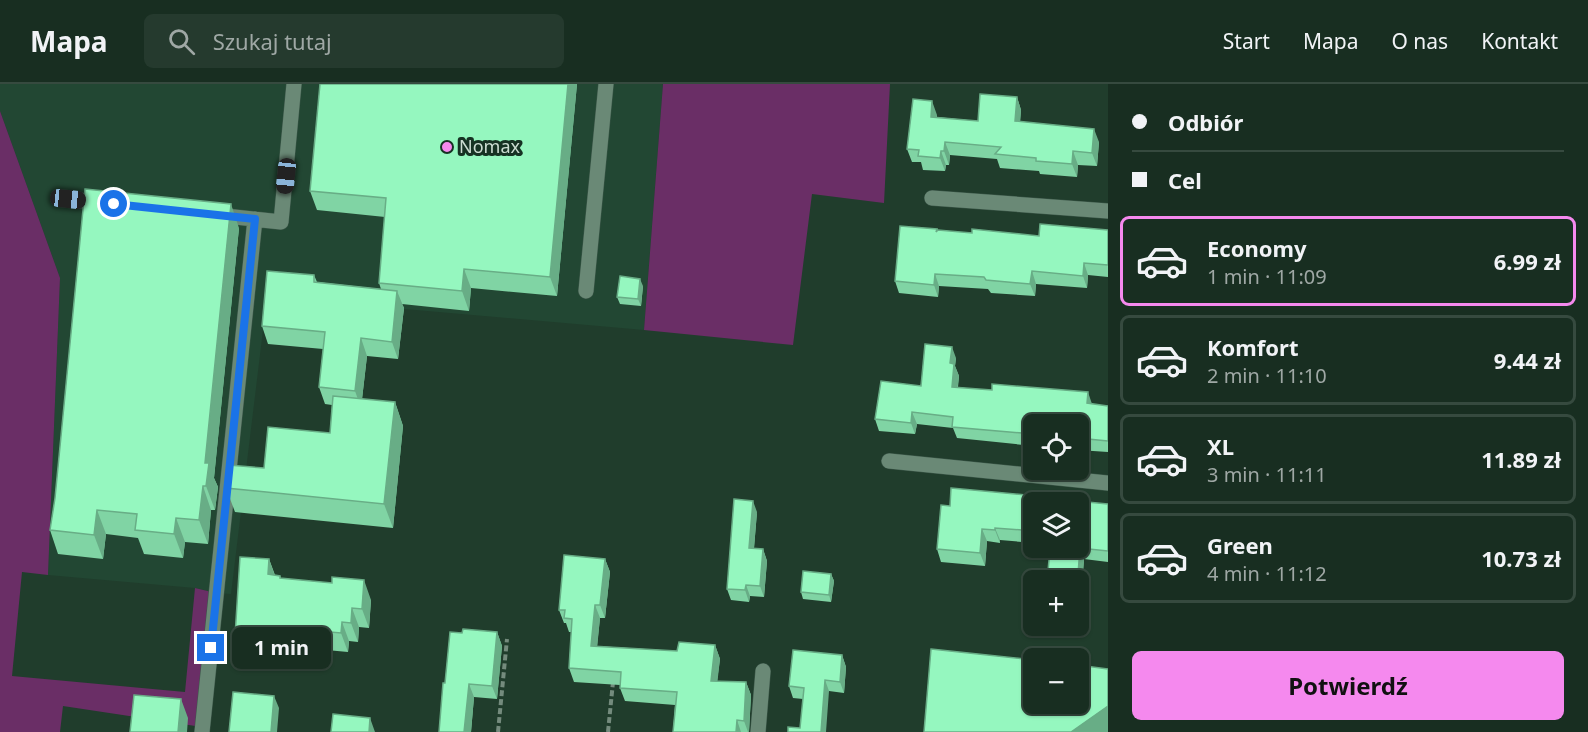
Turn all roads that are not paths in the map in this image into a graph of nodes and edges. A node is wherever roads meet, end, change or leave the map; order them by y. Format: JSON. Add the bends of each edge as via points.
{"nodes":[{"id":1,"x":294,"y":84,"type":"edge"},
{"id":2,"x":606,"y":84,"type":"edge"},
{"id":3,"x":932,"y":198,"type":"dead end"},
{"id":4,"x":68,"y":199,"type":"dead end"},
{"id":5,"x":114,"y":204,"type":"edge"},
{"id":6,"x":1108,"y":211,"type":"edge"},
{"id":7,"x":196,"y":213,"type":"edge"},
{"id":8,"x":255,"y":219,"type":"junction"},
{"id":9,"x":586,"y":291,"type":"dead end"},
{"id":10,"x":889,"y":461,"type":"dead end"},
{"id":11,"x":1108,"y":483,"type":"edge"},
{"id":12,"x":764,"y":671,"type":"dead end"},
{"id":13,"x":202,"y":732,"type":"edge"},
{"id":14,"x":758,"y":732,"type":"edge"}],
"edges":[{"from":1,"to":8,"type":"street","via":[[281,222]]},
{"from":2,"to":9,"type":"street"},
{"from":3,"to":6,"type":"street"},
{"from":4,"to":5,"type":"street"},
{"from":7,"to":8,"type":"street"},
{"from":8,"to":13,"type":"street"},
{"from":10,"to":11,"type":"street"},
{"from":12,"to":14,"type":"street"}]}
